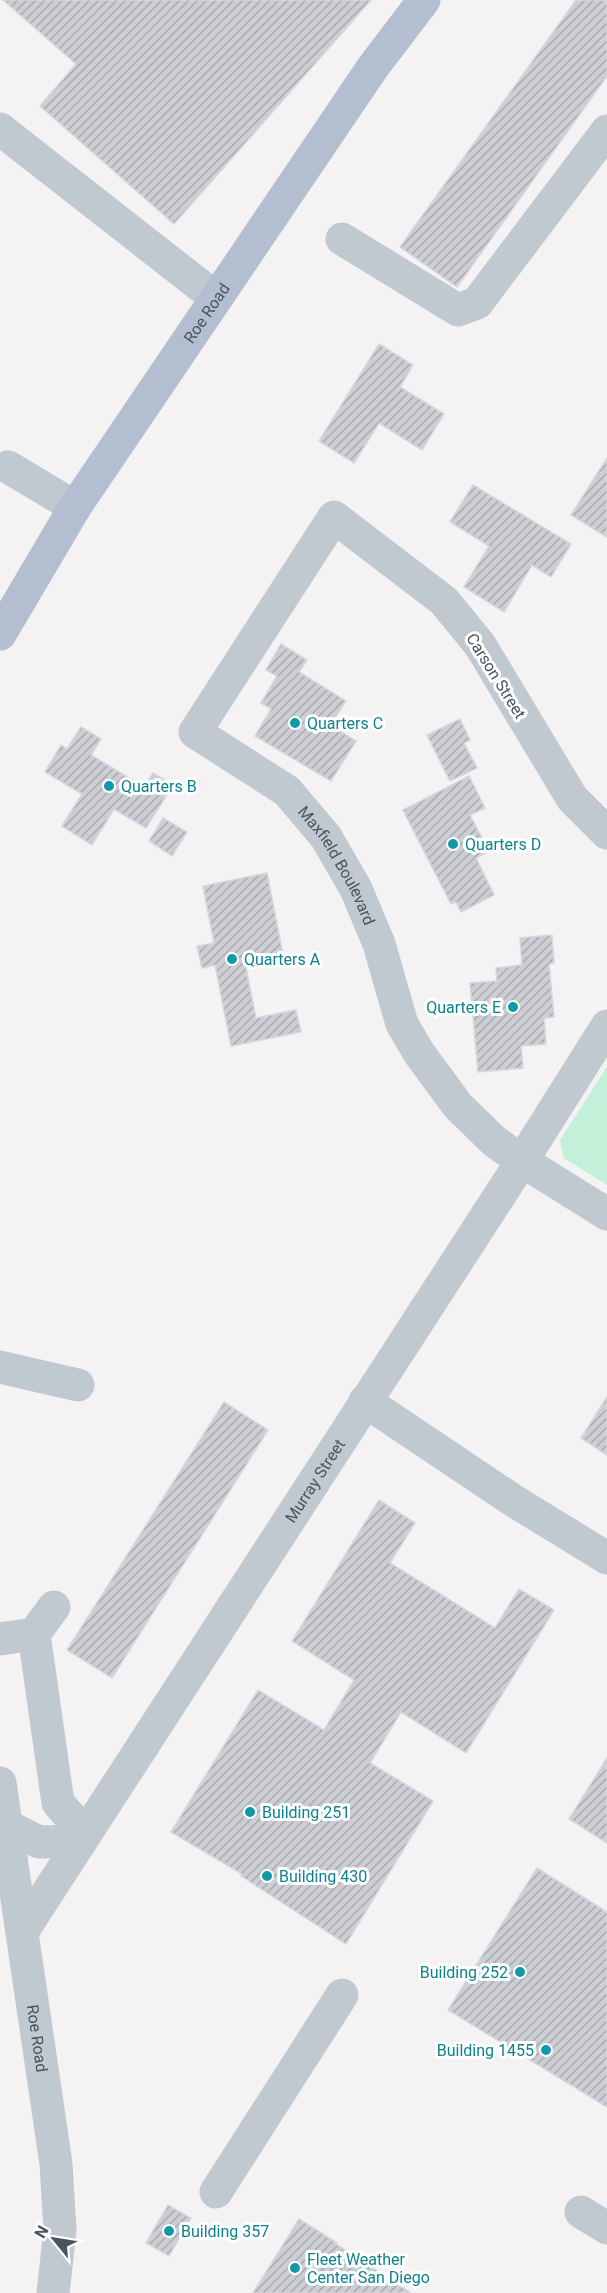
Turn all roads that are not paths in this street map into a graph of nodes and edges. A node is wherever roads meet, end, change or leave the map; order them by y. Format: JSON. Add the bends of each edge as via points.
{"nodes":[{"id":1,"x":424,"y":0,"type":"edge"},
{"id":2,"x":0,"y":129,"type":"edge"},
{"id":3,"x":607,"y":131,"type":"edge"},
{"id":4,"x":342,"y":239,"type":"dead end"},
{"id":5,"x":216,"y":298,"type":"junction"},
{"id":6,"x":8,"y":467,"type":"dead end"},
{"id":7,"x":75,"y":507,"type":"junction"},
{"id":8,"x":334,"y":517,"type":"joint"},
{"id":9,"x":0,"y":634,"type":"edge"},
{"id":10,"x":607,"y":833,"type":"edge"},
{"id":11,"x":607,"y":1026,"type":"edge"},
{"id":12,"x":522,"y":1161,"type":"junction"},
{"id":13,"x":607,"y":1214,"type":"edge"},
{"id":14,"x":0,"y":1367,"type":"edge"},
{"id":15,"x":78,"y":1385,"type":"dead end"},
{"id":16,"x":365,"y":1401,"type":"junction"},
{"id":17,"x":607,"y":1558,"type":"edge"},
{"id":18,"x":54,"y":1607,"type":"dead end"},
{"id":19,"x":34,"y":1634,"type":"junction"},
{"id":20,"x":0,"y":1639,"type":"edge"},
{"id":21,"x":0,"y":1783,"type":"edge"},
{"id":22,"x":7,"y":1826,"type":"junction"},
{"id":23,"x":82,"y":1837,"type":"junction"},
{"id":24,"x":22,"y":1932,"type":"junction"},
{"id":25,"x":342,"y":1995,"type":"dead end"},
{"id":26,"x":216,"y":2192,"type":"dead end"},
{"id":27,"x":53,"y":2293,"type":"edge"}],
"edges":[{"from":1,"to":5,"type":"main road","name":"Roe Road","via":[[373,67]]},
{"from":2,"to":5,"type":"street"},
{"from":3,"to":4,"type":"street","via":[[477,303],[458,310]]},
{"from":5,"to":7,"type":"main road","name":"Roe Road"},
{"from":6,"to":7,"type":"street"},
{"from":7,"to":9,"type":"main road","name":"Roe Road"},
{"from":8,"to":10,"type":"street","name":"Carson Street","via":[[444,601],[480,645],[572,798]]},
{"from":8,"to":12,"type":"street","name":"Maxfield Boulevard","via":[[195,732],[287,791],[326,837],[360,898],[379,945],[402,1024],[419,1053],[458,1106],[494,1141]]},
{"from":11,"to":12,"type":"street","name":"Murray Street"},
{"from":12,"to":13,"type":"street","name":"Maxfield Boulevard"},
{"from":12,"to":16,"type":"street","name":"Murray Street"},
{"from":14,"to":15,"type":"street"},
{"from":16,"to":17,"type":"street"},
{"from":16,"to":23,"type":"street","name":"Murray Street"},
{"from":18,"to":19,"type":"street"},
{"from":19,"to":20,"type":"street"},
{"from":19,"to":23,"type":"street","via":[[58,1803]]},
{"from":21,"to":22,"type":"street","name":"Roe Road"},
{"from":22,"to":23,"type":"street","via":[[39,1842]]},
{"from":22,"to":24,"type":"street","name":"Roe Road"},
{"from":23,"to":24,"type":"street","name":"Murray Street"},
{"from":24,"to":27,"type":"street","name":"Roe Road","via":[[56,2164],[60,2230]]},
{"from":25,"to":26,"type":"street"}]}
